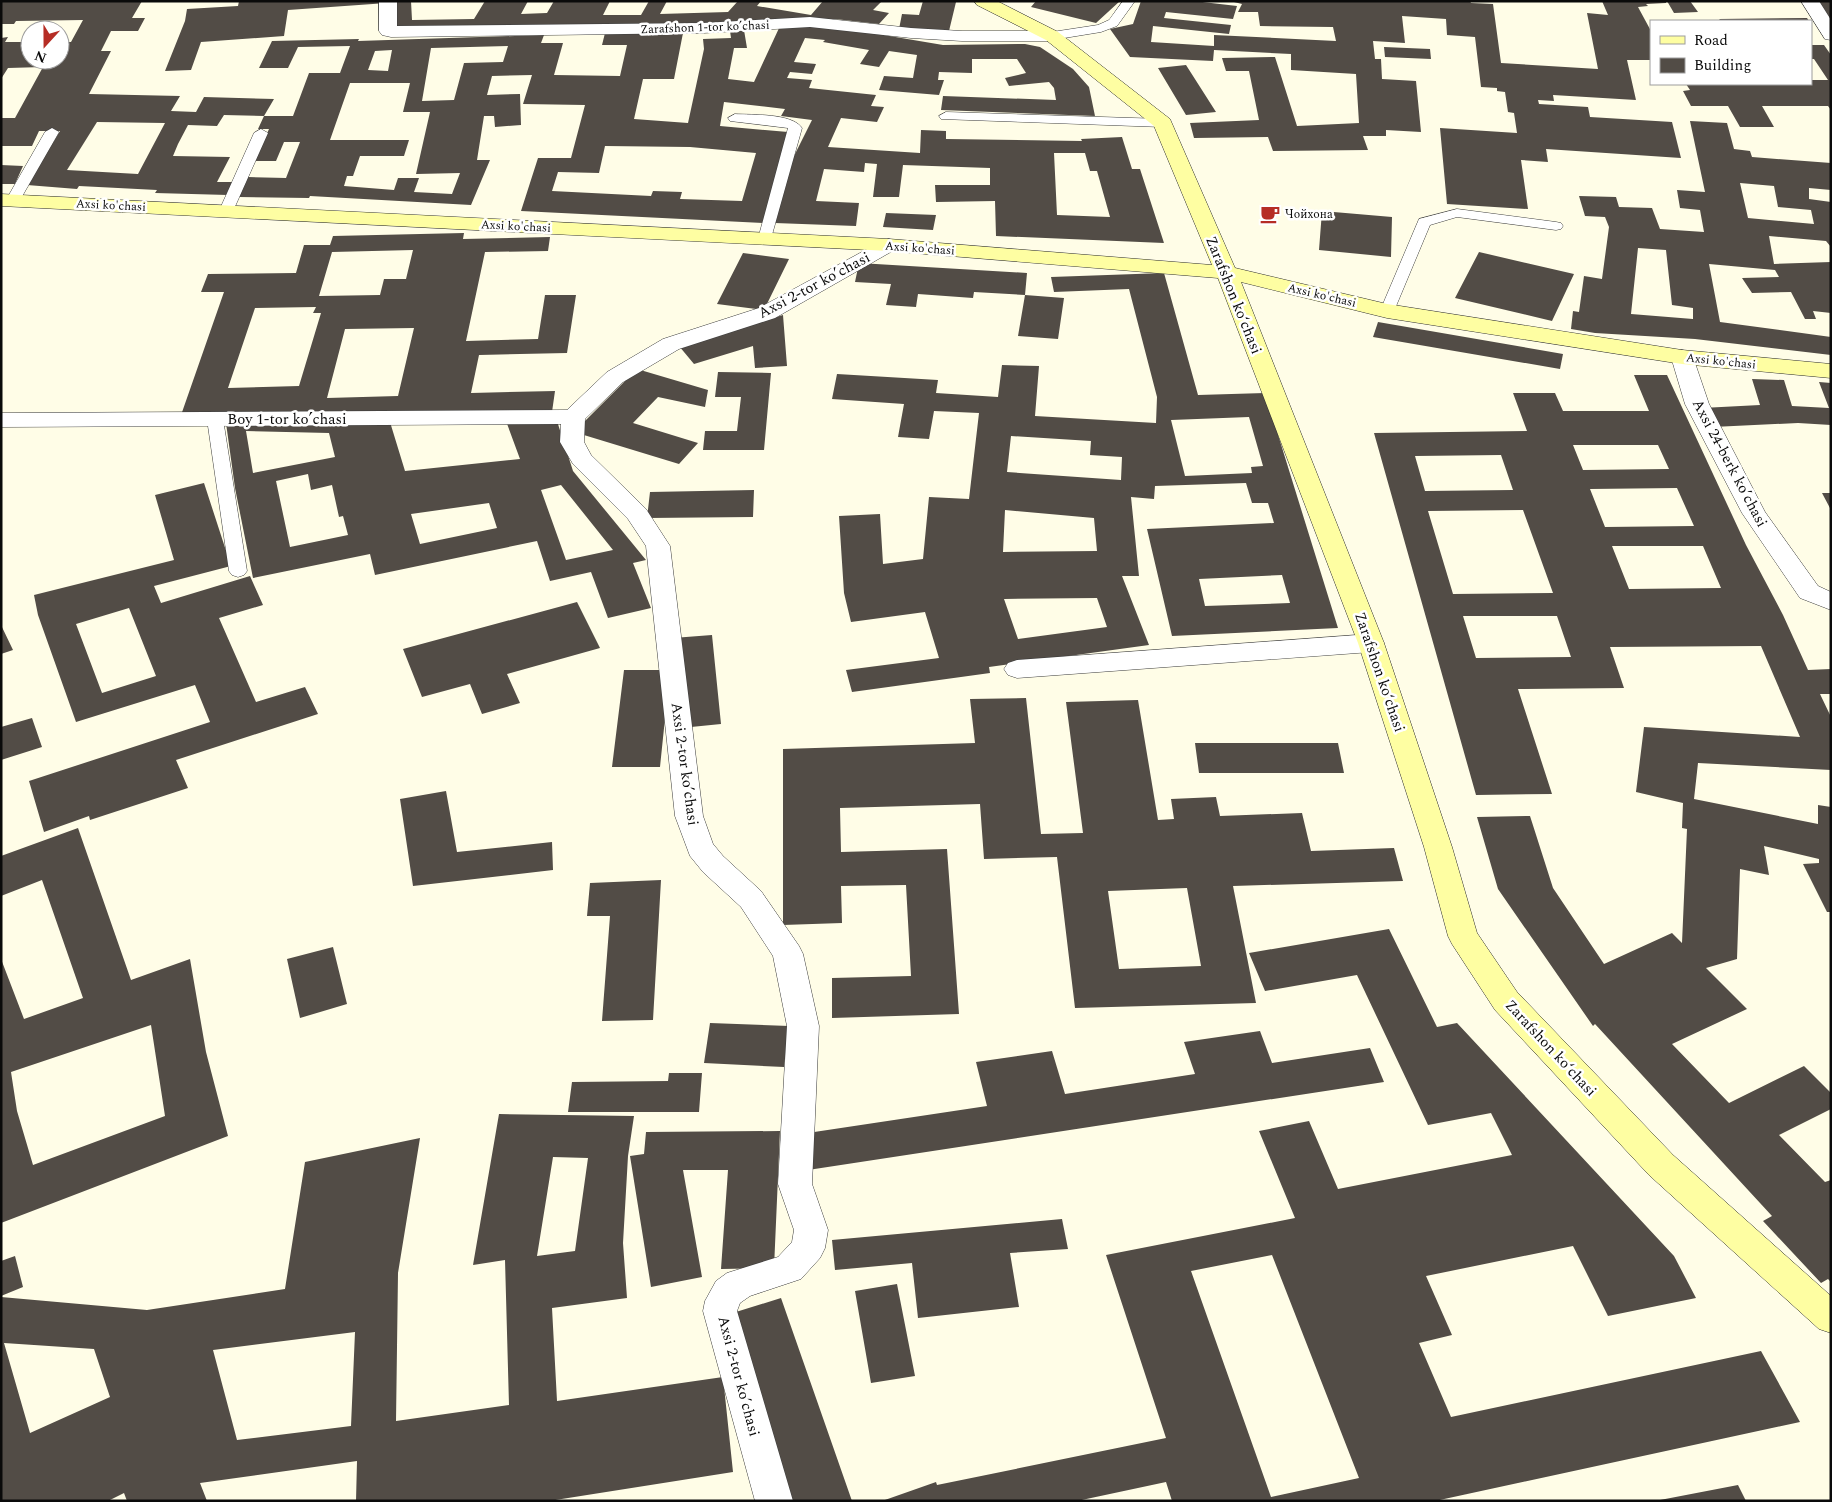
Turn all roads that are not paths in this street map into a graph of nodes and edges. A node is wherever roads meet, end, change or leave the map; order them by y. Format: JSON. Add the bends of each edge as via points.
{"nodes":[{"id":1,"x":388,"y":1,"type":"edge"},
{"id":2,"x":983,"y":1,"type":"edge"},
{"id":3,"x":1129,"y":1,"type":"edge"},
{"id":4,"x":1810,"y":1,"type":"edge"},
{"id":5,"x":1831,"y":35,"type":"edge"},
{"id":6,"x":1052,"y":36,"type":"junction"},
{"id":7,"x":946,"y":116,"type":"dead end"},
{"id":8,"x":735,"y":118,"type":"dead end"},
{"id":9,"x":1163,"y":123,"type":"junction"},
{"id":10,"x":52,"y":132,"type":"dead end"},
{"id":11,"x":261,"y":133,"type":"dead end"},
{"id":12,"x":7,"y":200,"type":"edge"},
{"id":13,"x":226,"y":211,"type":"junction"},
{"id":14,"x":1556,"y":226,"type":"dead end"},
{"id":15,"x":765,"y":239,"type":"junction"},
{"id":16,"x":889,"y":245,"type":"junction"},
{"id":17,"x":1226,"y":272,"type":"junction"},
{"id":18,"x":1387,"y":311,"type":"junction"},
{"id":19,"x":1682,"y":357,"type":"junction"},
{"id":20,"x":1831,"y":371,"type":"edge"},
{"id":21,"x":573,"y":417,"type":"junction"},
{"id":22,"x":215,"y":419,"type":"junction"},
{"id":23,"x":1,"y":420,"type":"edge"},
{"id":24,"x":238,"y":571,"type":"dead end"},
{"id":25,"x":1831,"y":602,"type":"edge"},
{"id":26,"x":1372,"y":643,"type":"junction"},
{"id":27,"x":1017,"y":669,"type":"dead end"},
{"id":28,"x":1831,"y":1318,"type":"edge"},
{"id":29,"x":774,"y":1501,"type":"edge"}],
"edges":[{"from":1,"to":6,"type":"street","name":"Zarafshon 1-tor koʼchasi","via":[[388,31],[391,32],[703,28],[810,22],[962,36]]},
{"from":2,"to":6,"type":"street","name":"Zarafshon koʻchasi"},
{"from":3,"to":6,"type":"lane","via":[[1113,22],[1101,28]]},
{"from":4,"to":5,"type":"street"},
{"from":6,"to":9,"type":"street","name":"Zarafshon koʻchasi"},
{"from":7,"to":9,"type":"lane"},
{"from":8,"to":15,"type":"lane","via":[[784,122],[795,128]]},
{"from":9,"to":17,"type":"street","name":"Zarafshon koʻchasi"},
{"from":10,"to":12,"type":"lane"},
{"from":11,"to":13,"type":"lane"},
{"from":12,"to":13,"type":"street","name":"Axsi ko'chasi"},
{"from":13,"to":15,"type":"street","name":"Axsi ko'chasi"},
{"from":14,"to":18,"type":"lane","via":[[1457,213],[1424,222]]},
{"from":15,"to":16,"type":"street","name":"Axsi ko'chasi"},
{"from":16,"to":17,"type":"street","name":"Axsi ko'chasi"},
{"from":16,"to":21,"type":"street","name":"Аxsi 2-tor koʼchasi","via":[[767,313],[671,344],[615,378]]},
{"from":17,"to":18,"type":"street","name":"Axsi ko'chasi"},
{"from":17,"to":26,"type":"street","name":"Zarafshon koʻchasi"},
{"from":18,"to":19,"type":"street","name":"Axsi ko'chasi"},
{"from":19,"to":20,"type":"street","name":"Axsi ko'chasi"},
{"from":19,"to":25,"type":"street","name":"Аxsi 24-berk koʼchasi","via":[[1697,404],[1754,513],[1809,592]]},
{"from":21,"to":22,"type":"street","name":"Boy 1-tor koʼchasi"},
{"from":21,"to":29,"type":"street","name":"Аxsi 2-tor koʼchasi","via":[[572,442],[581,459],[637,514],[658,546],[689,816],[700,848],[751,899],[788,954],[803,1026],[795,1184],[811,1230],[808,1248],[789,1268],[739,1284],[722,1301],[720,1311]]},
{"from":22,"to":23,"type":"street","name":"Boy 1-tor koʼchasi"},
{"from":22,"to":24,"type":"lane"},
{"from":26,"to":27,"type":"street"},
{"from":26,"to":28,"type":"street","name":"Zarafshon koʻchasi","via":[[1438,847],[1463,936],[1506,1000],[1661,1165]]}]}
